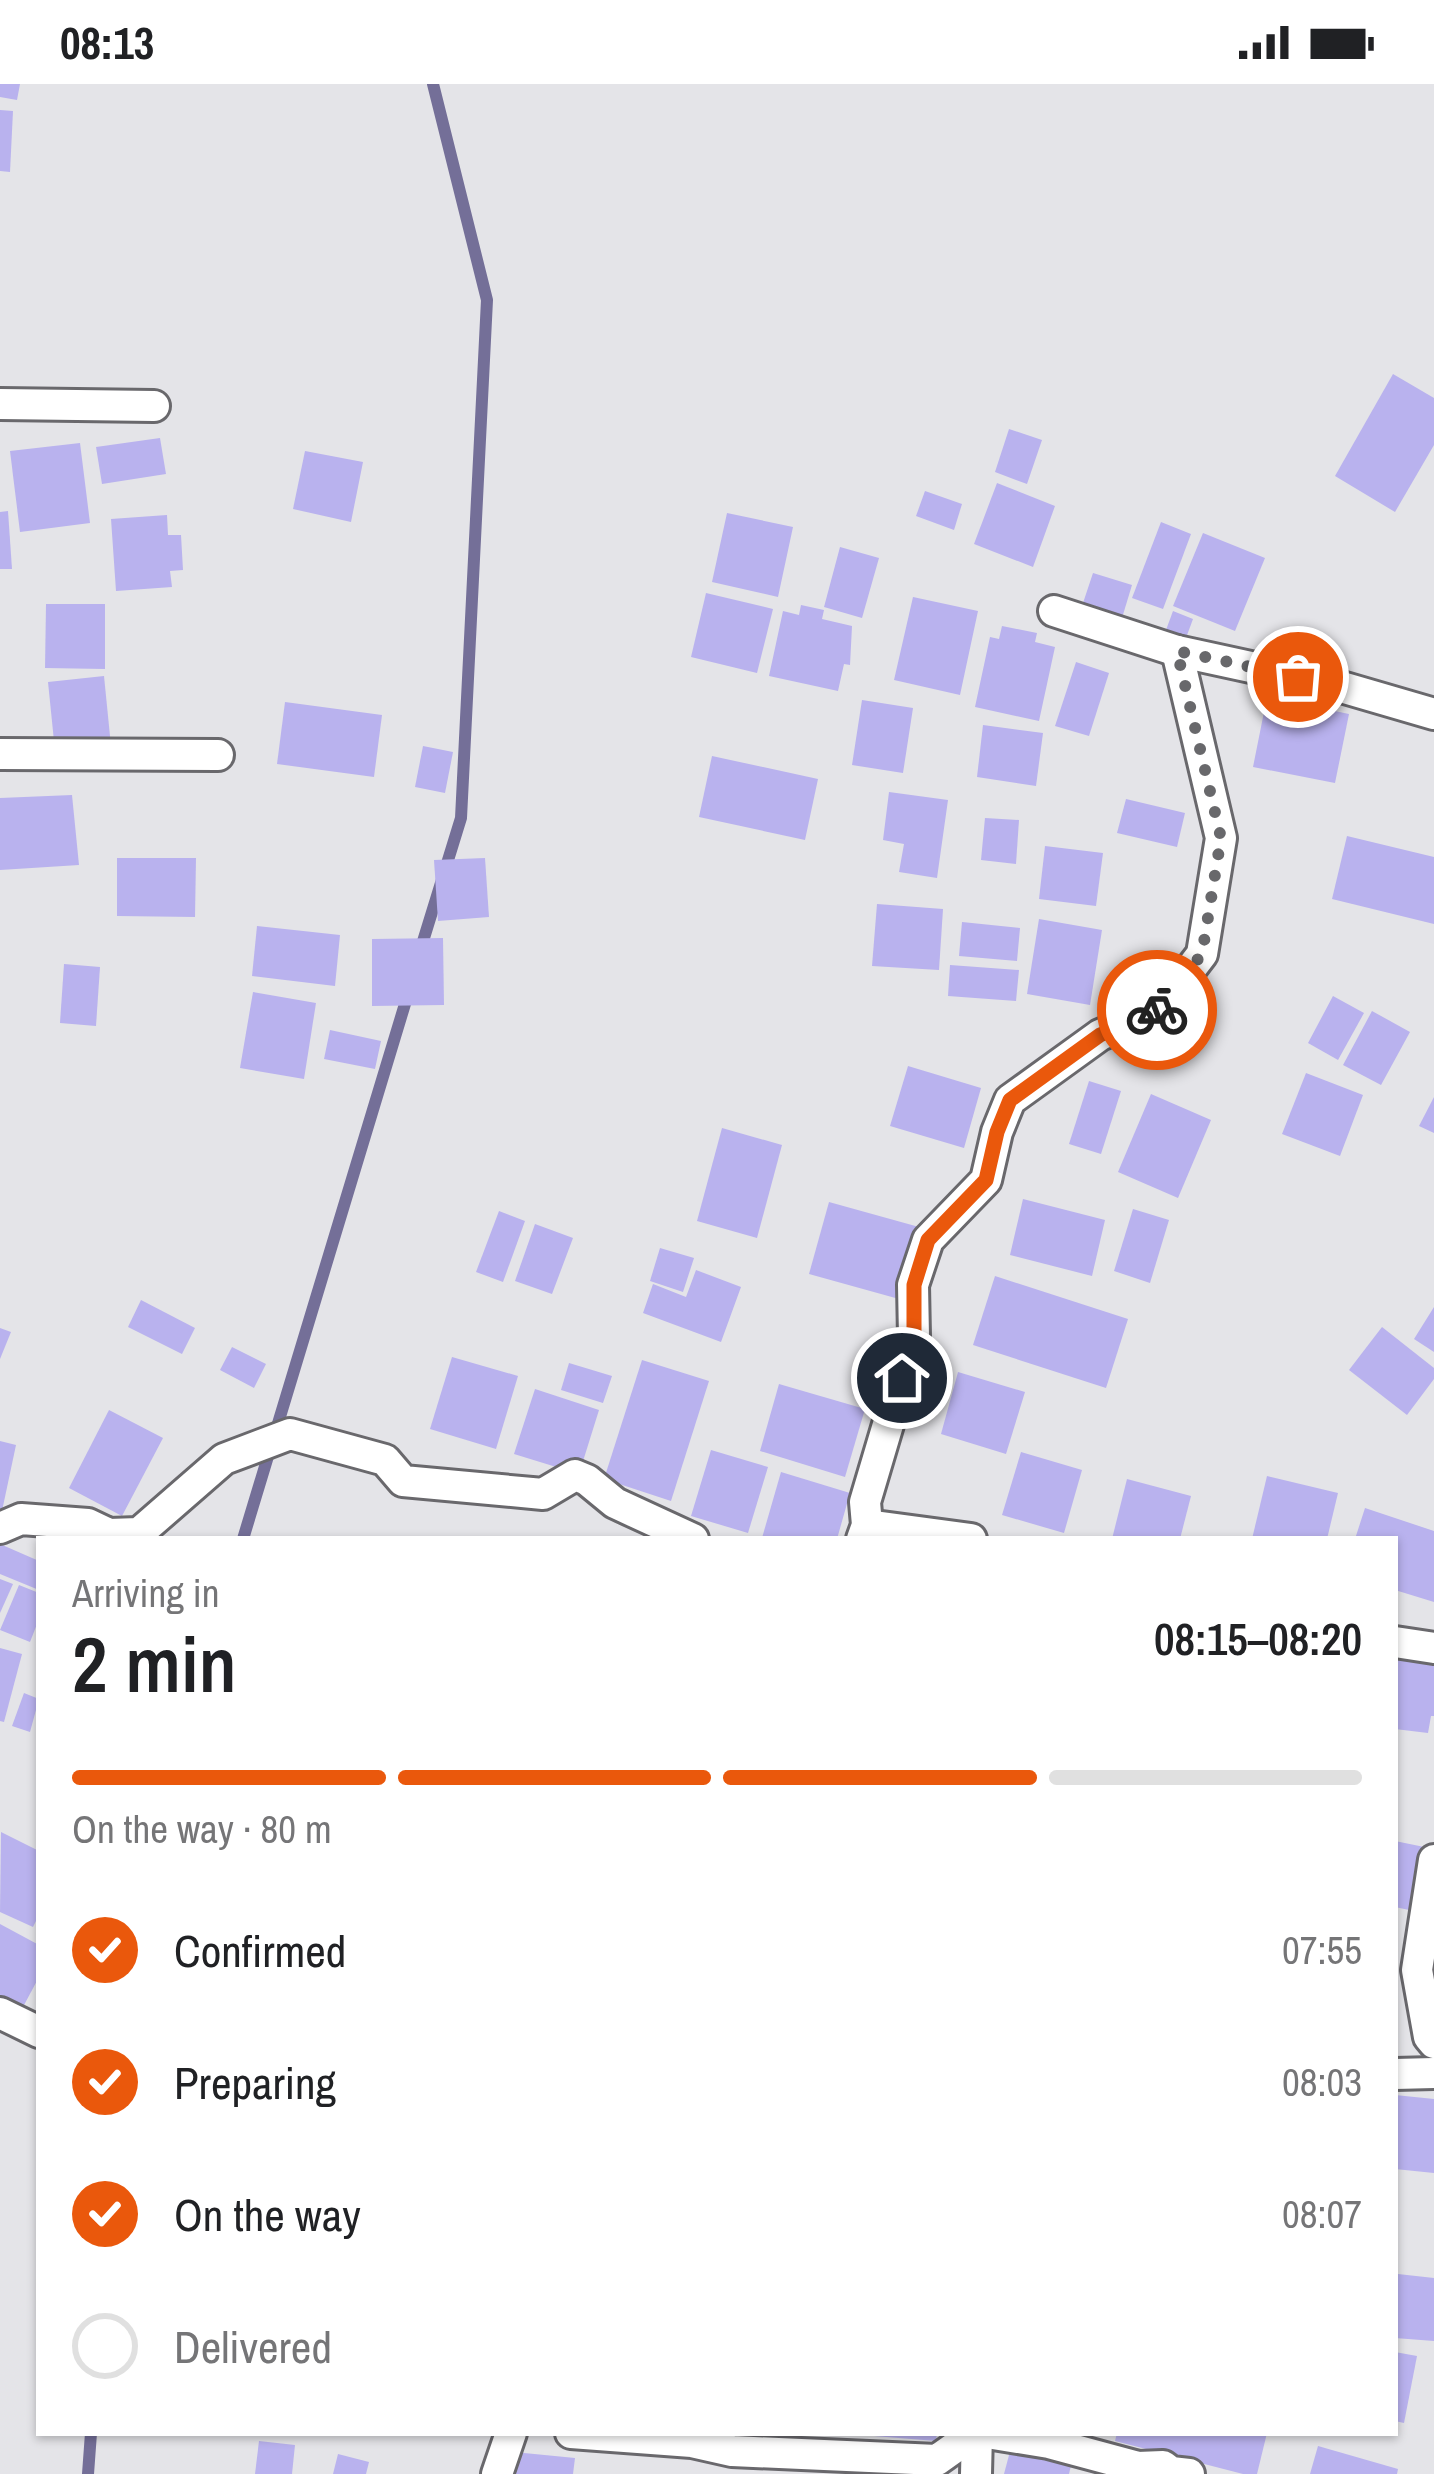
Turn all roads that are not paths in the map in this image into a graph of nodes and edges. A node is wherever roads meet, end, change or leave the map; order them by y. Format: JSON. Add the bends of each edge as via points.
{"nodes":[{"id":1,"x":0,"y":404,"type":"edge"},
{"id":2,"x":154,"y":406,"type":"dead end"},
{"id":3,"x":1054,"y":611,"type":"dead end"},
{"id":4,"x":1177,"y":651,"type":"junction"},
{"id":5,"x":1434,"y":714,"type":"edge"},
{"id":6,"x":0,"y":754,"type":"edge"},
{"id":7,"x":218,"y":755,"type":"dead end"},
{"id":8,"x":0,"y":1528,"type":"edge"},
{"id":9,"x":864,"y":1532,"type":"edge"},
{"id":10,"x":687,"y":1536,"type":"edge"},
{"id":11,"x":925,"y":1536,"type":"edge"},
{"id":12,"x":1398,"y":1642,"type":"edge"},
{"id":13,"x":1434,"y":1648,"type":"edge"},
{"id":14,"x":1434,"y":1860,"type":"edge"},
{"id":15,"x":0,"y":2013,"type":"edge"},
{"id":16,"x":36,"y":2031,"type":"edge"},
{"id":17,"x":1434,"y":2043,"type":"edge"},
{"id":18,"x":1434,"y":2073,"type":"edge"},
{"id":19,"x":1398,"y":2074,"type":"edge"},
{"id":20,"x":511,"y":2436,"type":"edge"},
{"id":21,"x":611,"y":2436,"type":"edge"},
{"id":22,"x":972,"y":2436,"type":"edge"},
{"id":23,"x":976,"y":2436,"type":"edge"},
{"id":24,"x":1004,"y":2436,"type":"edge"},
{"id":25,"x":1090,"y":2465,"type":"edge"},
{"id":26,"x":497,"y":2474,"type":"edge"},
{"id":27,"x":976,"y":2474,"type":"edge"},
{"id":28,"x":1189,"y":2474,"type":"edge"}],
"edges":[{"from":1,"to":2,"type":"street"},
{"from":3,"to":4,"type":"street"},
{"from":4,"to":5,"type":"street"},
{"from":4,"to":9,"type":"street","via":[[1221,838],[1202,954],[1160,1009],[1100,1035],[1010,1100],[986,1180],[928,1240],[914,1285],[914,1337],[865,1502]]},
{"from":6,"to":7,"type":"street"},
{"from":8,"to":10,"type":"street","via":[[21,1519],[140,1533],[224,1459],[290,1434],[385,1460],[404,1481],[543,1494],[575,1475]]},
{"from":9,"to":11,"type":"street"},
{"from":12,"to":13,"type":"street"},
{"from":14,"to":17,"type":"street","via":[[1417,1970]]},
{"from":15,"to":16,"type":"street"},
{"from":18,"to":19,"type":"street"},
{"from":20,"to":26,"type":"street"},
{"from":21,"to":22,"type":"street","via":[[732,2451],[937,2460]]},
{"from":23,"to":27,"type":"street"},
{"from":24,"to":25,"type":"street","via":[[1048,2444]]},
{"from":25,"to":28,"type":"street","via":[[1163,2465]]}]}
